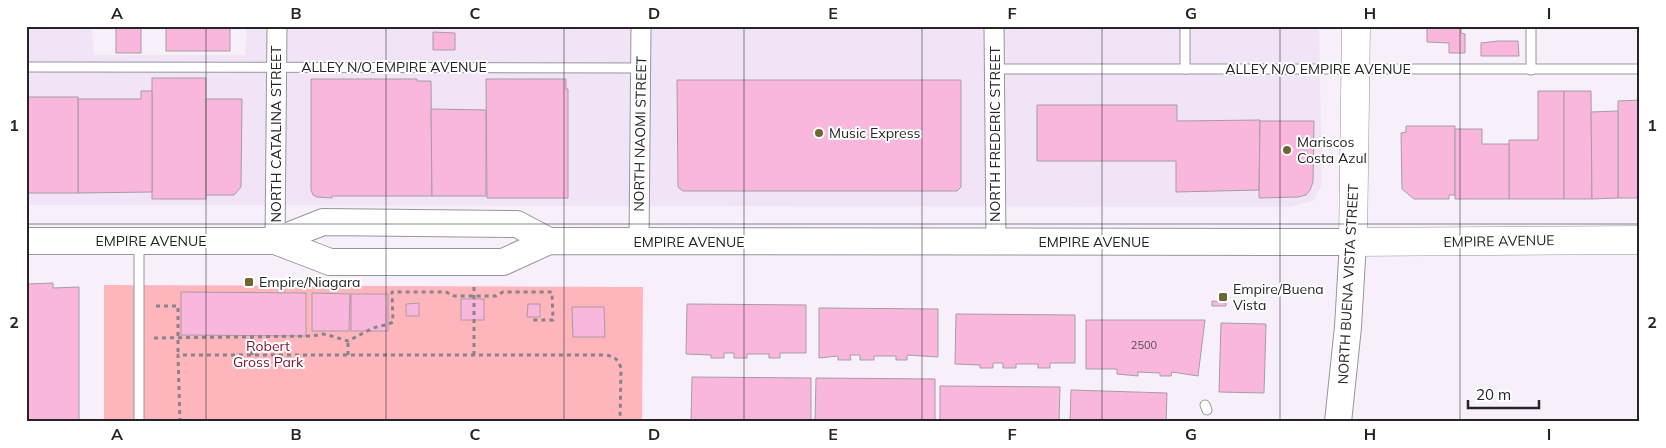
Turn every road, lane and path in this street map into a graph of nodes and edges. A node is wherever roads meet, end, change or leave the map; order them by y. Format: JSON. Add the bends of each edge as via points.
{"nodes":[{"id":1,"x":277,"y":26,"type":"edge"},
{"id":2,"x":641,"y":26,"type":"edge"},
{"id":3,"x":994,"y":26,"type":"edge"},
{"id":4,"x":1185,"y":26,"type":"edge"},
{"id":5,"x":1356,"y":26,"type":"edge"},
{"id":6,"x":1531,"y":26,"type":"edge"},
{"id":7,"x":26,"y":67,"type":"edge"},
{"id":8,"x":277,"y":67,"type":"junction"},
{"id":9,"x":642,"y":68,"type":"junction"},
{"id":10,"x":1356,"y":68,"type":"junction"},
{"id":11,"x":996,"y":69,"type":"junction"},
{"id":12,"x":1185,"y":69,"type":"junction"},
{"id":13,"x":1640,"y":69,"type":"edge"},
{"id":14,"x":1532,"y":70,"type":"junction"},
{"id":15,"x":1640,"y":240,"type":"edge"},
{"id":16,"x":26,"y":241,"type":"edge"},
{"id":17,"x":139,"y":241,"type":"junction"},
{"id":18,"x":275,"y":241,"type":"junction"},
{"id":19,"x":549,"y":241,"type":"junction"},
{"id":20,"x":996,"y":241,"type":"junction"},
{"id":21,"x":639,"y":242,"type":"junction"},
{"id":22,"x":1353,"y":242,"type":"junction"},
{"id":23,"x":474,"y":262,"type":"junction"},
{"id":24,"x":474,"y":296,"type":"junction"},
{"id":25,"x":139,"y":306,"type":"junction"},
{"id":26,"x":532,"y":320,"type":"dead end"},
{"id":27,"x":252,"y":337,"type":"junction"},
{"id":28,"x":139,"y":338,"type":"junction"},
{"id":29,"x":178,"y":338,"type":"junction"},
{"id":30,"x":348,"y":341,"type":"junction"},
{"id":31,"x":178,"y":355,"type":"junction"},
{"id":32,"x":252,"y":355,"type":"junction"},
{"id":33,"x":348,"y":355,"type":"junction"},
{"id":34,"x":474,"y":356,"type":"junction"},
{"id":35,"x":139,"y":422,"type":"edge"},
{"id":36,"x":180,"y":422,"type":"edge"},
{"id":37,"x":620,"y":422,"type":"edge"},
{"id":38,"x":1338,"y":422,"type":"edge"}],
"edges":[{"from":1,"to":8,"type":"street","name":"NORTH CATALINA STREET"},
{"from":2,"to":9,"type":"street","name":"NORTH NAOMI STREET"},
{"from":3,"to":11,"type":"street","name":"NORTH FREDERIC STREET"},
{"from":4,"to":12,"type":"lane"},
{"from":5,"to":10,"type":"main road","name":"NORTH BUENA VISTA STREET"},
{"from":6,"to":14,"type":"lane"},
{"from":7,"to":8,"type":"lane","name":"ALLEY N/O EMPIRE AVENUE"},
{"from":8,"to":9,"type":"lane","name":"ALLEY N/O EMPIRE AVENUE"},
{"from":8,"to":18,"type":"street","name":"NORTH CATALINA STREET"},
{"from":9,"to":21,"type":"street","name":"NORTH NAOMI STREET"},
{"from":10,"to":12,"type":"lane","name":"ALLEY N/O EMPIRE AVENUE"},
{"from":10,"to":14,"type":"lane","name":"ALLEY N/O EMPIRE AVENUE"},
{"from":10,"to":22,"type":"main road","name":"NORTH BUENA VISTA STREET"},
{"from":11,"to":12,"type":"lane","name":"ALLEY N/O EMPIRE AVENUE"},
{"from":11,"to":20,"type":"street","name":"NORTH FREDERIC STREET"},
{"from":13,"to":14,"type":"lane","name":"ALLEY N/O EMPIRE AVENUE"},
{"from":15,"to":22,"type":"main road","name":"EMPIRE AVENUE"},
{"from":16,"to":17,"type":"main road","name":"EMPIRE AVENUE"},
{"from":17,"to":18,"type":"main road","name":"EMPIRE AVENUE"},
{"from":17,"to":25,"type":"lane"},
{"from":18,"to":19,"type":"main road","name":"EMPIRE AVENUE","via":[[323,222],[517,224]]},
{"from":18,"to":23,"type":"main road","name":"EMPIRE AVENUE","via":[[330,262]]},
{"from":19,"to":21,"type":"main road","name":"EMPIRE AVENUE"},
{"from":19,"to":23,"type":"main road","name":"EMPIRE AVENUE","via":[[503,262]]},
{"from":20,"to":21,"type":"main road","name":"EMPIRE AVENUE"},
{"from":20,"to":22,"type":"main road","name":"EMPIRE AVENUE"},
{"from":22,"to":38,"type":"main road","name":"NORTH BUENA VISTA STREET"},
{"from":23,"to":24,"type":"path"},
{"from":24,"to":26,"type":"path","via":[[496,296],[503,292],[552,292],[553,320]]},
{"from":24,"to":30,"type":"path","via":[[454,296],[446,292],[392,292],[392,322]]},
{"from":24,"to":34,"type":"path"},
{"from":25,"to":28,"type":"lane"},
{"from":25,"to":29,"type":"path","via":[[178,306]]},
{"from":27,"to":29,"type":"path"},
{"from":27,"to":30,"type":"path","via":[[322,334]]},
{"from":27,"to":32,"type":"path"},
{"from":28,"to":29,"type":"path"},
{"from":28,"to":35,"type":"lane"},
{"from":29,"to":31,"type":"path"},
{"from":30,"to":33,"type":"path"},
{"from":31,"to":32,"type":"path"},
{"from":31,"to":36,"type":"path"},
{"from":32,"to":33,"type":"path"},
{"from":33,"to":34,"type":"path"},
{"from":34,"to":37,"type":"path","via":[[606,355],[615,358],[621,368]]}]}
